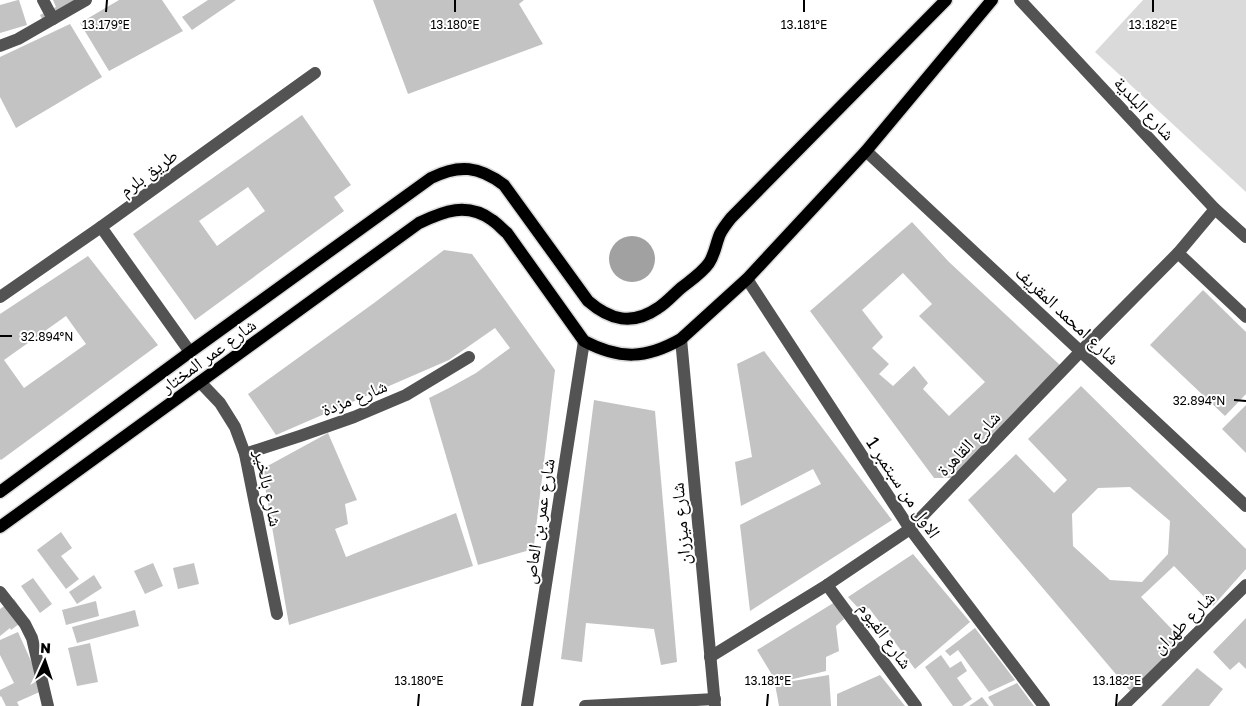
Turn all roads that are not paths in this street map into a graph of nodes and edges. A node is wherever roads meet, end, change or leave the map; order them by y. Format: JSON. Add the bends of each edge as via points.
{"nodes":[{"id":1,"x":43,"y":0,"type":"edge"},
{"id":2,"x":86,"y":0,"type":"edge"},
{"id":3,"x":946,"y":0,"type":"edge"},
{"id":4,"x":992,"y":0,"type":"edge"},
{"id":5,"x":1020,"y":0,"type":"edge"},
{"id":6,"x":53,"y":19,"type":"junction"},
{"id":7,"x":0,"y":46,"type":"edge"},
{"id":8,"x":315,"y":73,"type":"dead end"},
{"id":9,"x":866,"y":151,"type":"junction"},
{"id":10,"x":1215,"y":209,"type":"junction"},
{"id":11,"x":101,"y":227,"type":"junction"},
{"id":12,"x":1246,"y":237,"type":"edge"},
{"id":13,"x":1178,"y":253,"type":"junction"},
{"id":14,"x":747,"y":279,"type":"junction"},
{"id":15,"x":0,"y":297,"type":"edge"},
{"id":16,"x":1246,"y":317,"type":"edge"},
{"id":17,"x":681,"y":339,"type":"junction"},
{"id":18,"x":584,"y":341,"type":"junction"},
{"id":19,"x":190,"y":352,"type":"junction"},
{"id":20,"x":1081,"y":352,"type":"junction"},
{"id":21,"x":469,"y":357,"type":"dead end"},
{"id":22,"x":200,"y":382,"type":"junction"},
{"id":23,"x":245,"y":454,"type":"junction"},
{"id":24,"x":0,"y":492,"type":"edge"},
{"id":25,"x":1246,"y":506,"type":"edge"},
{"id":26,"x":0,"y":526,"type":"edge"},
{"id":27,"x":910,"y":529,"type":"junction"},
{"id":28,"x":827,"y":585,"type":"junction"},
{"id":29,"x":1246,"y":585,"type":"edge"},
{"id":30,"x":0,"y":592,"type":"edge"},
{"id":31,"x":277,"y":614,"type":"dead end"},
{"id":32,"x":710,"y":658,"type":"junction"},
{"id":33,"x":715,"y":703,"type":"edge"},
{"id":34,"x":48,"y":706,"type":"edge"},
{"id":35,"x":527,"y":706,"type":"edge"},
{"id":36,"x":584,"y":706,"type":"edge"},
{"id":37,"x":916,"y":706,"type":"edge"},
{"id":38,"x":1044,"y":706,"type":"edge"},
{"id":39,"x":1123,"y":706,"type":"edge"}],
"edges":[{"from":1,"to":6,"type":"street"},
{"from":2,"to":6,"type":"street"},
{"from":3,"to":19,"type":"main road","name":"شارع عمر المختار","via":[[731,218],[702,271],[648,314],[622,319],[598,310],[588,301],[504,185],[481,171],[455,169],[432,178]]},
{"from":4,"to":9,"type":"main road"},
{"from":5,"to":10,"type":"street","name":"شارع البلدية"},
{"from":6,"to":7,"type":"street"},
{"from":8,"to":11,"type":"street","name":"طريق بلرم"},
{"from":9,"to":14,"type":"main road"},
{"from":9,"to":20,"type":"street","name":"شارع امحمد المقريف"},
{"from":10,"to":12,"type":"street","name":"شارع البلدية"},
{"from":10,"to":13,"type":"street","name":"شارع القاهرة"},
{"from":11,"to":15,"type":"street","name":"طريق بلرم"},
{"from":11,"to":19,"type":"street"},
{"from":13,"to":16,"type":"street"},
{"from":13,"to":20,"type":"street","name":"شارع القاهرة"},
{"from":14,"to":17,"type":"main road"},
{"from":14,"to":27,"type":"street","name":"الاول من سبتمبر 1"},
{"from":17,"to":18,"type":"main road","via":[[655,352],[627,355],[612,353]]},
{"from":17,"to":32,"type":"street","name":"شارع ميزران"},
{"from":18,"to":22,"type":"main road","name":"شارع عمر المختار","via":[[507,233],[491,219],[459,209],[419,223]]},
{"from":18,"to":35,"type":"street","name":"شارع عمر بن العاص"},
{"from":19,"to":24,"type":"main road","name":"شارع عمر المختار"},
{"from":20,"to":25,"type":"street","name":"شارع امحمد المقريف"},
{"from":20,"to":27,"type":"street","name":"شارع القاهرة"},
{"from":21,"to":23,"type":"street","name":"شارع مزدة","via":[[406,395]]},
{"from":22,"to":23,"type":"street","name":"شارع بالخير","via":[[220,403],[235,427]]},
{"from":22,"to":26,"type":"main road","name":"شارع عمر المختار"},
{"from":23,"to":31,"type":"street","name":"شارع بالخير"},
{"from":27,"to":28,"type":"street","name":"شارع القاهرة"},
{"from":27,"to":38,"type":"street","name":"الاول من سبتمبر 1"},
{"from":28,"to":32,"type":"street","name":"شارع القاهرة"},
{"from":28,"to":37,"type":"street","name":"شارع الفيوم"},
{"from":29,"to":39,"type":"street","name":"شارع طهران"},
{"from":30,"to":34,"type":"street","via":[[32,638]]},
{"from":32,"to":33,"type":"street","name":"شارع ميزران"},
{"from":33,"to":36,"type":"street"}]}
